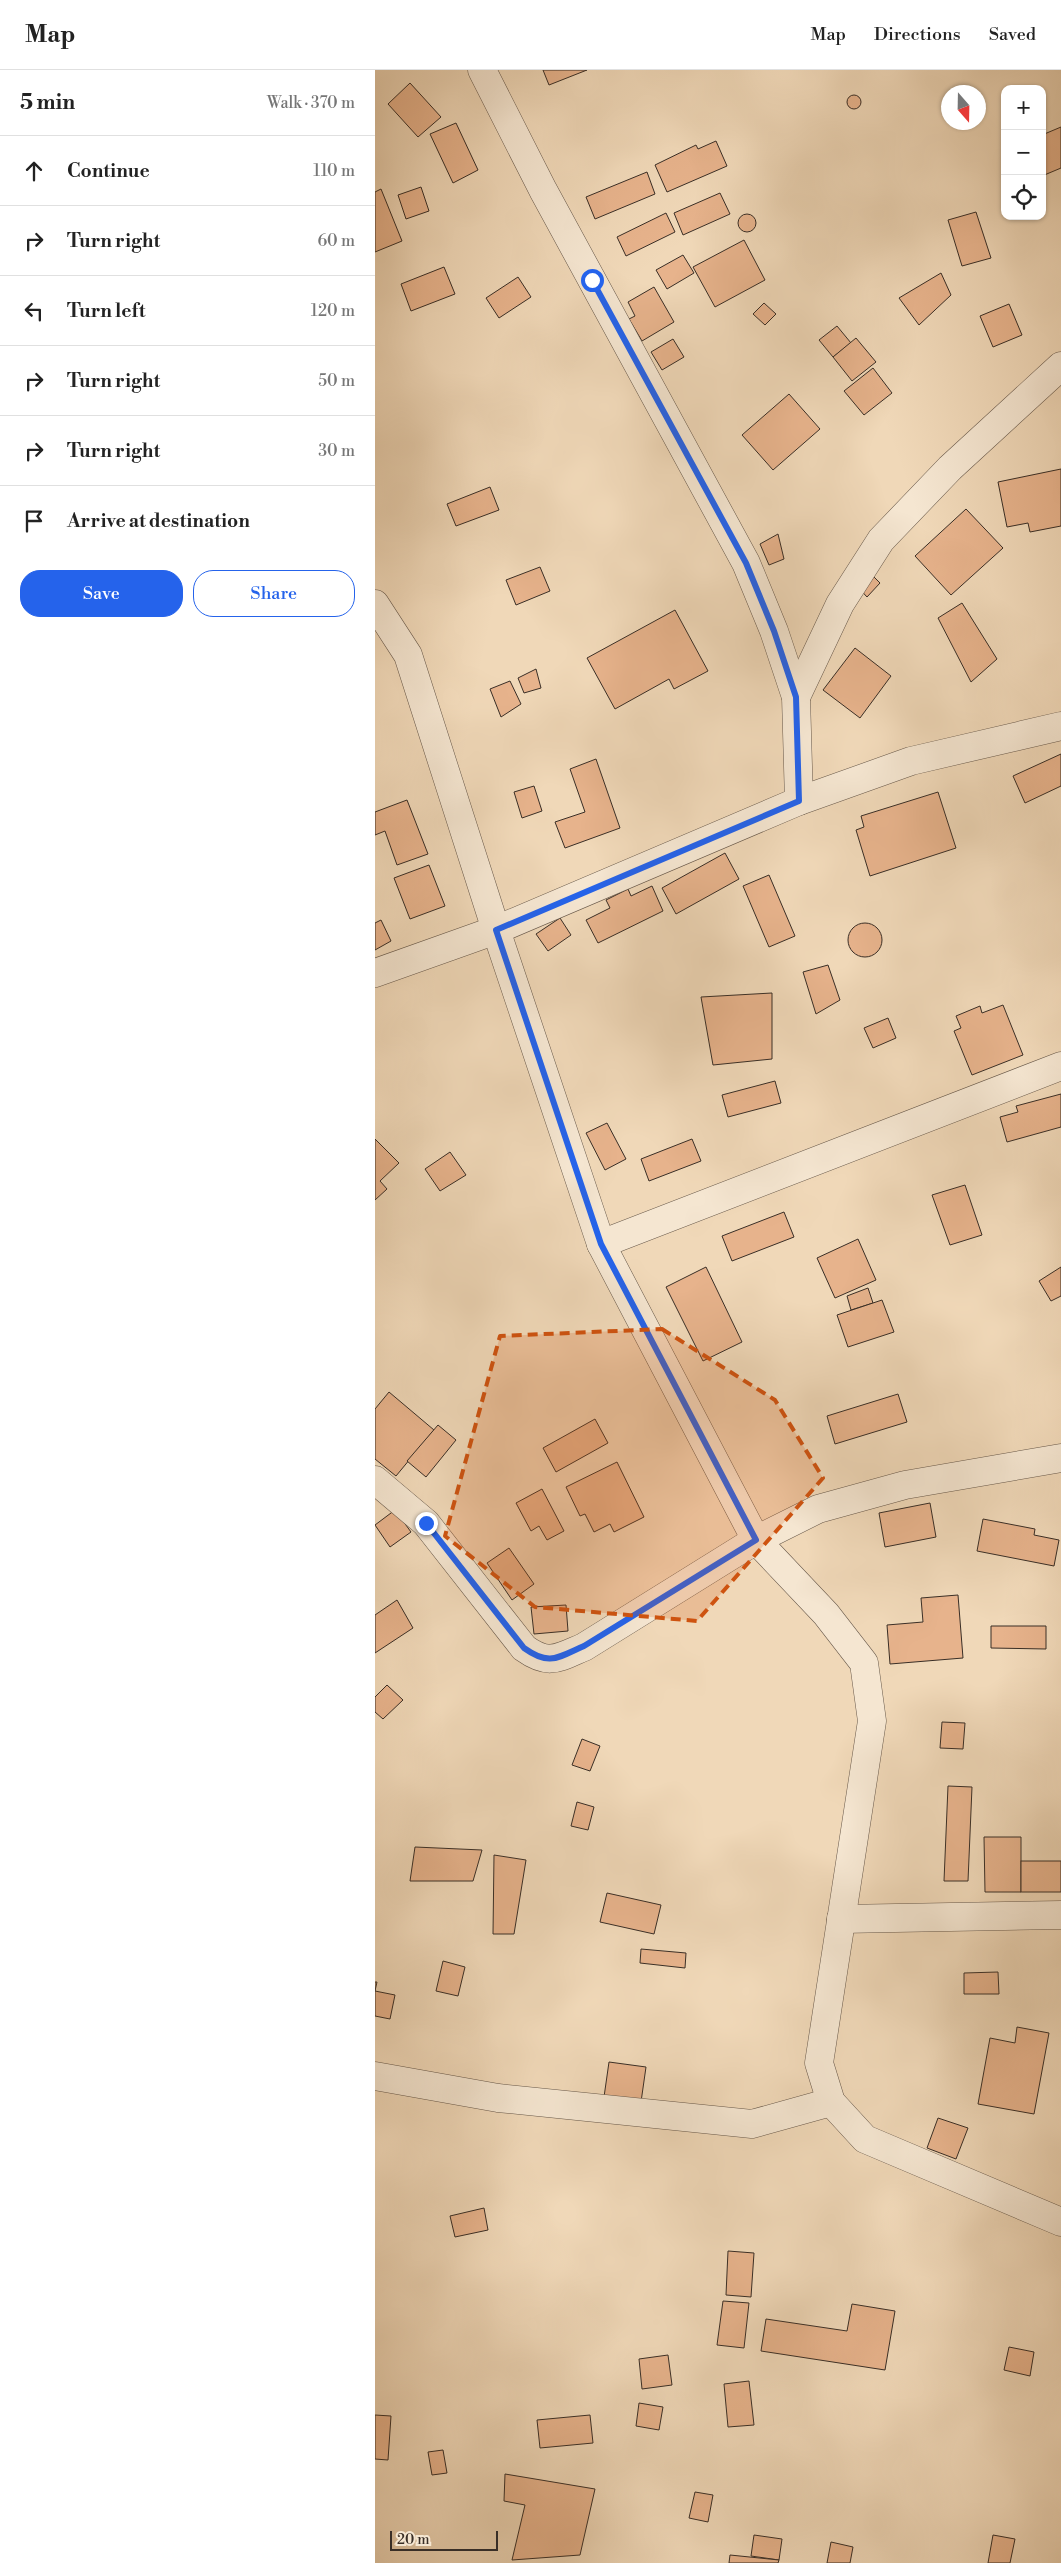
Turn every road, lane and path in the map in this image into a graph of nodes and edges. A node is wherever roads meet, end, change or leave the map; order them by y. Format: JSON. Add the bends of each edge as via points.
{"nodes":[{"id":1,"x":483,"y":70,"type":"edge"},
{"id":2,"x":1061,"y":366,"type":"edge"},
{"id":3,"x":375,"y":604,"type":"edge"},
{"id":4,"x":796,"y":697,"type":"junction"},
{"id":5,"x":1061,"y":726,"type":"edge"},
{"id":6,"x":799,"y":801,"type":"junction"},
{"id":7,"x":496,"y":930,"type":"junction"},
{"id":8,"x":375,"y":972,"type":"edge"},
{"id":9,"x":1061,"y":1066,"type":"edge"},
{"id":10,"x":601,"y":1244,"type":"junction"},
{"id":11,"x":1061,"y":1458,"type":"edge"},
{"id":12,"x":375,"y":1480,"type":"edge"},
{"id":13,"x":756,"y":1540,"type":"junction"},
{"id":14,"x":1061,"y":1915,"type":"edge"},
{"id":15,"x":841,"y":1919,"type":"junction"},
{"id":16,"x":375,"y":2076,"type":"edge"},
{"id":17,"x":831,"y":2102,"type":"junction"},
{"id":18,"x":1061,"y":2222,"type":"edge"}],
"edges":[{"from":1,"to":4,"type":"street","via":[[543,190],[746,563]]},
{"from":2,"to":4,"type":"street","via":[[950,468],[881,540],[840,604]]},
{"from":3,"to":7,"type":"street","via":[[409,655]]},
{"from":4,"to":6,"type":"street"},
{"from":5,"to":6,"type":"street","via":[[911,761]]},
{"from":6,"to":7,"type":"street"},
{"from":7,"to":8,"type":"street"},
{"from":7,"to":10,"type":"street"},
{"from":9,"to":10,"type":"street"},
{"from":10,"to":13,"type":"street"},
{"from":11,"to":13,"type":"street","via":[[905,1485],[818,1509]]},
{"from":12,"to":13,"type":"street","via":[[426,1523],[524,1648],[539,1658],[557,1658],[584,1646]]},
{"from":13,"to":15,"type":"street","via":[[826,1614],[864,1663],[871,1721]]},
{"from":14,"to":15,"type":"street"},
{"from":15,"to":17,"type":"street","via":[[819,2063]]},
{"from":16,"to":17,"type":"street","via":[[498,2098],[752,2124]]},
{"from":17,"to":18,"type":"street","via":[[865,2139]]}]}
